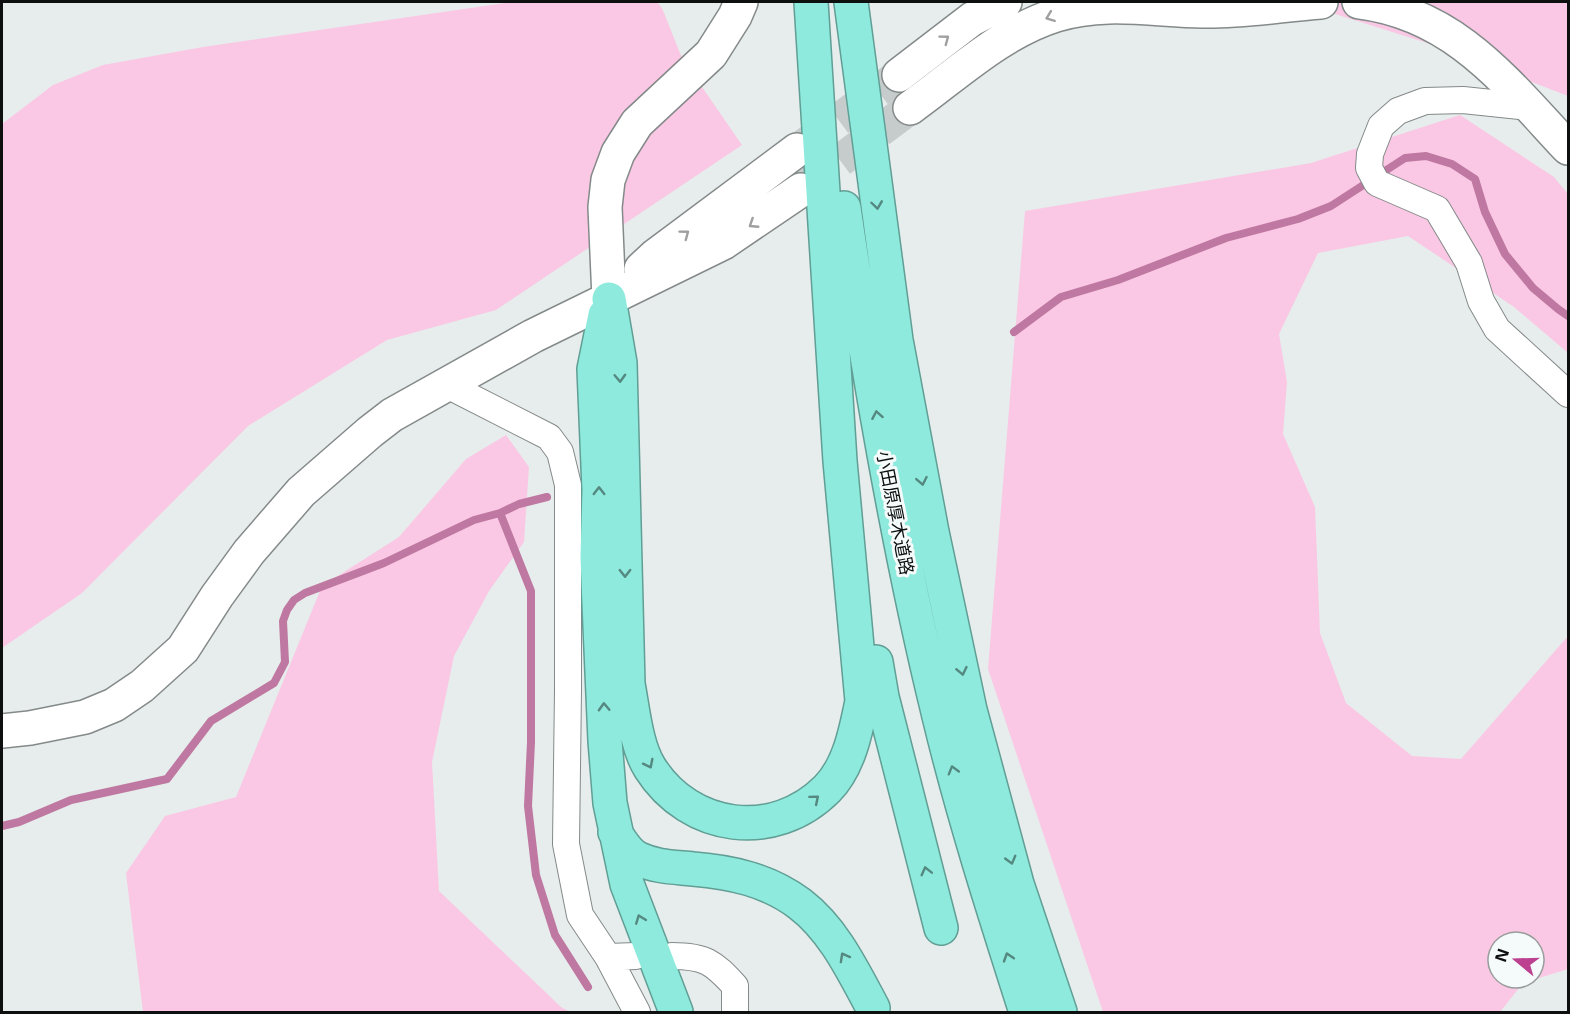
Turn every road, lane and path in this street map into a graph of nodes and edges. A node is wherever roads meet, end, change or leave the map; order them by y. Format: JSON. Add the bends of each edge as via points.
{"nodes":[{"id":1,"x":741,"y":2,"type":"edge"},
{"id":2,"x":814,"y":2,"type":"edge"},
{"id":3,"x":851,"y":2,"type":"edge"},
{"id":4,"x":867,"y":2,"type":"edge"},
{"id":5,"x":1005,"y":2,"type":"edge"},
{"id":6,"x":1321,"y":2,"type":"edge"},
{"id":7,"x":1359,"y":2,"type":"edge"},
{"id":8,"x":1141,"y":5,"type":"edge"},
{"id":9,"x":899,"y":75,"type":"tunnel mouth"},
{"id":10,"x":1529,"y":107,"type":"junction"},
{"id":11,"x":910,"y":108,"type":"tunnel mouth"},
{"id":12,"x":1569,"y":148,"type":"edge"},
{"id":13,"x":797,"y":150,"type":"tunnel mouth"},
{"id":14,"x":873,"y":172,"type":"junction"},
{"id":15,"x":801,"y":190,"type":"tunnel mouth"},
{"id":16,"x":609,"y":299,"type":"junction"},
{"id":17,"x":446,"y":384,"type":"junction"},
{"id":18,"x":1569,"y":394,"type":"edge"},
{"id":19,"x":840,"y":461,"type":"junction"},
{"id":20,"x":2,"y":731,"type":"edge"},
{"id":21,"x":615,"y":832,"type":"junction"},
{"id":22,"x":940,"y":928,"type":"dead end"},
{"id":23,"x":636,"y":956,"type":"dead end"},
{"id":24,"x":672,"y":956,"type":"dead end"},
{"id":25,"x":608,"y":957,"type":"junction"},
{"id":26,"x":873,"y":1008,"type":"dead end"},
{"id":27,"x":637,"y":1012,"type":"edge"},
{"id":28,"x":676,"y":1012,"type":"edge"},
{"id":29,"x":735,"y":1012,"type":"edge"},
{"id":30,"x":1026,"y":1012,"type":"edge"},
{"id":31,"x":1060,"y":1012,"type":"edge"}],
"edges":[{"from":1,"to":16,"type":"street","via":[[711,54],[637,123],[618,153],[608,180],[605,207]]},
{"from":2,"to":19,"type":"highway"},
{"from":30,"to":2,"type":"highway","name":"小田原厚木道路","one_way":true,"via":[[939,718],[898,535],[864,346]]},
{"from":3,"to":14,"type":"highway","name":"小田原厚木道路"},
{"from":4,"to":14,"type":"highway"},
{"from":9,"to":5,"type":"street","one_way":true,"via":[[972,19]]},
{"from":6,"to":8,"type":"street","via":[[1201,11]]},
{"from":7,"to":10,"type":"street","via":[[1404,11],[1427,21],[1467,46]]},
{"from":8,"to":11,"type":"street","one_way":true,"via":[[1091,6],[1055,15],[1007,37]]},
{"from":10,"to":12,"type":"street"},
{"from":10,"to":18,"type":"street","via":[[1462,100],[1425,101],[1398,111],[1381,126],[1369,168],[1377,183],[1437,209],[1469,264],[1481,301],[1497,329]]},
{"from":16,"to":13,"type":"street","one_way":true,"via":[[655,256]]},
{"from":14,"to":31,"type":"highway","name":"小田原厚木道路","one_way":true,"via":[[896,340],[970,710],[1017,884]]},
{"from":15,"to":16,"type":"street","one_way":true,"via":[[723,243]]},
{"from":16,"to":17,"type":"street"},
{"from":16,"to":19,"type":"highway","one_way":true,"via":[[620,363],[629,694],[649,767],[673,796],[706,816],[730,822],[782,818],[803,809],[828,788],[845,762],[862,701]]},
{"from":21,"to":16,"type":"highway","one_way":true,"via":[[605,741],[594,369]]},
{"from":17,"to":20,"type":"street","via":[[369,432],[301,492],[249,552],[183,649],[142,686],[114,705],[85,717]]},
{"from":17,"to":25,"type":"street","via":[[549,437],[560,452],[568,485],[566,844],[580,915]]},
{"from":22,"to":19,"type":"highway","one_way":true,"via":[[882,697]]},
{"from":26,"to":21,"type":"highway","one_way":true,"via":[[839,947],[800,904],[763,883],[734,874],[658,865],[637,858]]},
{"from":28,"to":21,"type":"highway","one_way":true,"via":[[627,884]]},
{"from":23,"to":25,"type":"street"},
{"from":24,"to":29,"type":"street","via":[[699,957],[719,969],[735,986]]},
{"from":25,"to":27,"type":"street"}]}
